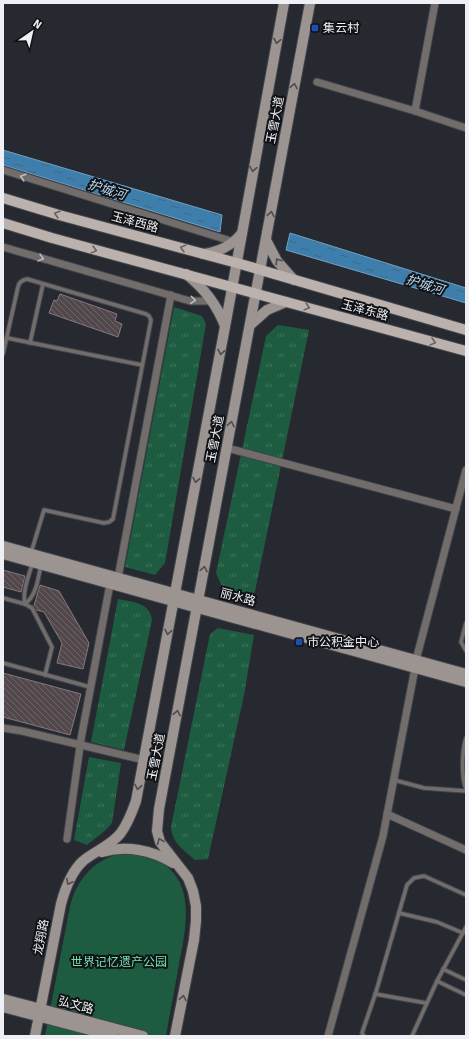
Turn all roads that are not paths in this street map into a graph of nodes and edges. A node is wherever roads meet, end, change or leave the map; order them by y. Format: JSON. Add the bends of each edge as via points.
{"nodes":[{"id":1,"x":284,"y":3,"type":"edge"},
{"id":2,"x":310,"y":3,"type":"edge"},
{"id":3,"x":435,"y":3,"type":"edge"},
{"id":4,"x":317,"y":82,"type":"dead end"},
{"id":5,"x":415,"y":111,"type":"junction"},
{"id":6,"x":466,"y":128,"type":"edge"},
{"id":7,"x":3,"y":170,"type":"edge"},
{"id":8,"x":3,"y":198,"type":"edge"},
{"id":9,"x":3,"y":224,"type":"edge"},
{"id":10,"x":242,"y":233,"type":"junction"},
{"id":11,"x":266,"y":240,"type":"junction"},
{"id":12,"x":234,"y":242,"type":"junction"},
{"id":13,"x":3,"y":247,"type":"edge"},
{"id":14,"x":203,"y":254,"type":"junction"},
{"id":15,"x":237,"y":263,"type":"junction"},
{"id":16,"x":261,"y":270,"type":"junction"},
{"id":17,"x":186,"y":274,"type":"junction"},
{"id":18,"x":294,"y":280,"type":"junction"},
{"id":19,"x":43,"y":284,"type":"junction"},
{"id":20,"x":232,"y":287,"type":"junction"},
{"id":21,"x":256,"y":293,"type":"junction"},
{"id":22,"x":171,"y":295,"type":"junction"},
{"id":23,"x":212,"y":301,"type":"junction"},
{"id":24,"x":286,"y":302,"type":"junction"},
{"id":25,"x":250,"y":325,"type":"junction"},
{"id":26,"x":225,"y":326,"type":"junction"},
{"id":27,"x":466,"y":330,"type":"edge"},
{"id":28,"x":6,"y":338,"type":"junction"},
{"id":29,"x":30,"y":343,"type":"junction"},
{"id":30,"x":466,"y":351,"type":"edge"},
{"id":31,"x":3,"y":354,"type":"edge"},
{"id":32,"x":142,"y":365,"type":"junction"},
{"id":33,"x":227,"y":448,"type":"junction"},
{"id":34,"x":466,"y":470,"type":"edge"},
{"id":35,"x":456,"y":509,"type":"junction"},
{"id":36,"x":3,"y":546,"type":"edge"},
{"id":37,"x":3,"y":554,"type":"edge"},
{"id":38,"x":35,"y":560,"type":"junction"},
{"id":39,"x":114,"y":581,"type":"junction"},
{"id":40,"x":174,"y":597,"type":"junction"},
{"id":41,"x":3,"y":598,"type":"edge"},
{"id":42,"x":25,"y":604,"type":"junction"},
{"id":43,"x":198,"y":604,"type":"junction"},
{"id":44,"x":466,"y":623,"type":"edge"},
{"id":45,"x":466,"y":651,"type":"edge"},
{"id":46,"x":3,"y":663,"type":"edge"},
{"id":47,"x":416,"y":664,"type":"junction"},
{"id":48,"x":45,"y":674,"type":"junction"},
{"id":49,"x":466,"y":674,"type":"edge"},
{"id":50,"x":466,"y":682,"type":"edge"},
{"id":51,"x":90,"y":687,"type":"junction"},
{"id":52,"x":3,"y":728,"type":"edge"},
{"id":53,"x":466,"y":738,"type":"edge"},
{"id":54,"x":80,"y":745,"type":"junction"},
{"id":55,"x":144,"y":760,"type":"junction"},
{"id":56,"x":393,"y":780,"type":"junction"},
{"id":57,"x":466,"y":790,"type":"edge"},
{"id":58,"x":387,"y":814,"type":"junction"},
{"id":59,"x":67,"y":839,"type":"dead end"},
{"id":60,"x":466,"y":850,"type":"edge"},
{"id":61,"x":95,"y":854,"type":"junction"},
{"id":62,"x":184,"y":871,"type":"junction"},
{"id":63,"x":466,"y":895,"type":"edge"},
{"id":64,"x":399,"y":913,"type":"junction"},
{"id":65,"x":466,"y":927,"type":"edge"},
{"id":66,"x":462,"y":933,"type":"junction"},
{"id":67,"x":443,"y":968,"type":"junction"},
{"id":68,"x":466,"y":980,"type":"edge"},
{"id":69,"x":437,"y":981,"type":"junction"},
{"id":70,"x":376,"y":994,"type":"junction"},
{"id":71,"x":466,"y":995,"type":"edge"},
{"id":72,"x":3,"y":999,"type":"edge"},
{"id":73,"x":426,"y":1003,"type":"junction"},
{"id":74,"x":3,"y":1007,"type":"edge"},
{"id":75,"x":40,"y":1013,"type":"junction"},
{"id":76,"x":35,"y":1036,"type":"edge"},
{"id":77,"x":113,"y":1036,"type":"edge"},
{"id":78,"x":143,"y":1036,"type":"edge"},
{"id":79,"x":175,"y":1036,"type":"edge"},
{"id":80,"x":328,"y":1036,"type":"edge"},
{"id":81,"x":364,"y":1036,"type":"edge"},
{"id":82,"x":412,"y":1036,"type":"edge"}],
"edges":[{"from":1,"to":10,"type":"main road","name":"玉雪大道","one_way":true},
{"from":11,"to":2,"type":"main road","name":"玉雪大道","one_way":true},
{"from":3,"to":5,"type":"street"},
{"from":4,"to":5,"type":"street"},
{"from":5,"to":6,"type":"street"},
{"from":12,"to":7,"type":"street","one_way":true},
{"from":14,"to":8,"type":"main road","name":"玉泽西路","one_way":true},
{"from":9,"to":17,"type":"main road","one_way":true},
{"from":10,"to":12,"type":"main road"},
{"from":10,"to":15,"type":"main road","name":"玉雪大道"},
{"from":11,"to":16,"type":"main road","name":"玉雪大道"},
{"from":18,"to":11,"type":"main road","one_way":true,"via":[[277,261]]},
{"from":12,"to":14,"type":"main road","via":[[216,252]]},
{"from":13,"to":22,"type":"street","one_way":true},
{"from":14,"to":15,"type":"main road","name":"玉泽西路"},
{"from":15,"to":16,"type":"main road","name":"玉泽西路"},
{"from":15,"to":20,"type":"main road","name":"玉雪大道"},
{"from":16,"to":18,"type":"main road","name":"玉泽东路"},
{"from":16,"to":21,"type":"main road","name":"玉雪大道"},
{"from":17,"to":20,"type":"main road"},
{"from":17,"to":23,"type":"main road"},
{"from":18,"to":27,"type":"main road","name":"玉泽东路"},
{"from":19,"to":28,"type":"lane","via":[[27,279],[20,283]]},
{"from":19,"to":29,"type":"lane"},
{"from":19,"to":32,"type":"lane","via":[[149,316]]},
{"from":20,"to":21,"type":"main road"},
{"from":20,"to":26,"type":"main road","name":"玉雪大道"},
{"from":21,"to":24,"type":"main road","name":"玉泽东路"},
{"from":21,"to":25,"type":"main road","name":"玉雪大道"},
{"from":22,"to":23,"type":"street","one_way":true,"via":[[190,301]]},
{"from":22,"to":39,"type":"street"},
{"from":23,"to":26,"type":"main road"},
{"from":24,"to":25,"type":"main road","via":[[267,310]]},
{"from":24,"to":30,"type":"main road","name":"玉泽东路","one_way":true},
{"from":33,"to":25,"type":"main road","name":"玉雪大道","one_way":true},
{"from":26,"to":40,"type":"main road","name":"玉雪大道","one_way":true},
{"from":28,"to":29,"type":"lane"},
{"from":28,"to":31,"type":"lane"},
{"from":29,"to":32,"type":"lane"},
{"from":32,"to":38,"type":"lane","via":[[113,519],[104,523],[44,510]]},
{"from":33,"to":35,"type":"street"},
{"from":43,"to":33,"type":"main road","name":"玉雪大道","one_way":true},
{"from":34,"to":35,"type":"street"},
{"from":35,"to":47,"type":"street"},
{"from":36,"to":38,"type":"main road","name":"丽水路"},
{"from":37,"to":38,"type":"main road","name":"丽水路"},
{"from":38,"to":39,"type":"main road","name":"丽水路"},
{"from":38,"to":39,"type":"main road","name":"丽水路"},
{"from":38,"to":42,"type":"lane","via":[[25,590]]},
{"from":38,"to":42,"type":"lane","via":[[34,593]]},
{"from":39,"to":40,"type":"main road","name":"丽水路"},
{"from":39,"to":51,"type":"street"},
{"from":40,"to":43,"type":"main road","name":"丽水路"},
{"from":40,"to":55,"type":"main road","name":"玉雪大道","one_way":true},
{"from":41,"to":42,"type":"lane"},
{"from":42,"to":48,"type":"lane","via":[[32,608],[51,645]]},
{"from":43,"to":47,"type":"main road","name":"丽水路"},
{"from":62,"to":43,"type":"main road","name":"玉雪大道","one_way":true,"via":[[167,853],[160,842],[157,830]]},
{"from":44,"to":45,"type":"lane","via":[[461,642]]},
{"from":46,"to":48,"type":"lane"},
{"from":47,"to":49,"type":"main road","name":"丽水路"},
{"from":47,"to":50,"type":"main road","name":"丽水路"},
{"from":47,"to":56,"type":"street"},
{"from":48,"to":51,"type":"lane"},
{"from":51,"to":54,"type":"street"},
{"from":52,"to":54,"type":"street"},
{"from":53,"to":57,"type":"lane","via":[[463,776]]},
{"from":54,"to":55,"type":"street"},
{"from":54,"to":59,"type":"street"},
{"from":55,"to":61,"type":"main road","name":"玉雪大道","one_way":true,"via":[[136,801],[126,825],[115,840]]},
{"from":56,"to":57,"type":"lane","via":[[424,788]]},
{"from":56,"to":58,"type":"street"},
{"from":58,"to":60,"type":"street"},
{"from":58,"to":80,"type":"street"},
{"from":61,"to":62,"type":"main road","via":[[114,849],[142,850],[169,860]]},
{"from":61,"to":75,"type":"main road","name":"龙翔路","one_way":true,"via":[[78,867],[63,895]]},
{"from":79,"to":62,"type":"main road","one_way":true,"via":[[194,940],[196,913],[193,891]]},
{"from":63,"to":64,"type":"lane","via":[[424,876],[417,877],[407,885]]},
{"from":64,"to":66,"type":"lane","via":[[436,922]]},
{"from":64,"to":70,"type":"lane"},
{"from":65,"to":66,"type":"lane"},
{"from":66,"to":67,"type":"lane"},
{"from":67,"to":68,"type":"lane"},
{"from":67,"to":69,"type":"lane"},
{"from":69,"to":71,"type":"lane"},
{"from":69,"to":73,"type":"lane"},
{"from":70,"to":73,"type":"lane"},
{"from":70,"to":81,"type":"lane","via":[[362,1033]]},
{"from":72,"to":75,"type":"main road","name":"弘文路"},
{"from":73,"to":82,"type":"lane"},
{"from":74,"to":75,"type":"main road","name":"弘文路"},
{"from":75,"to":76,"type":"main road","name":"龙翔路"},
{"from":75,"to":77,"type":"main road","name":"弘文路"},
{"from":75,"to":78,"type":"main road","name":"弘文路"}]}
